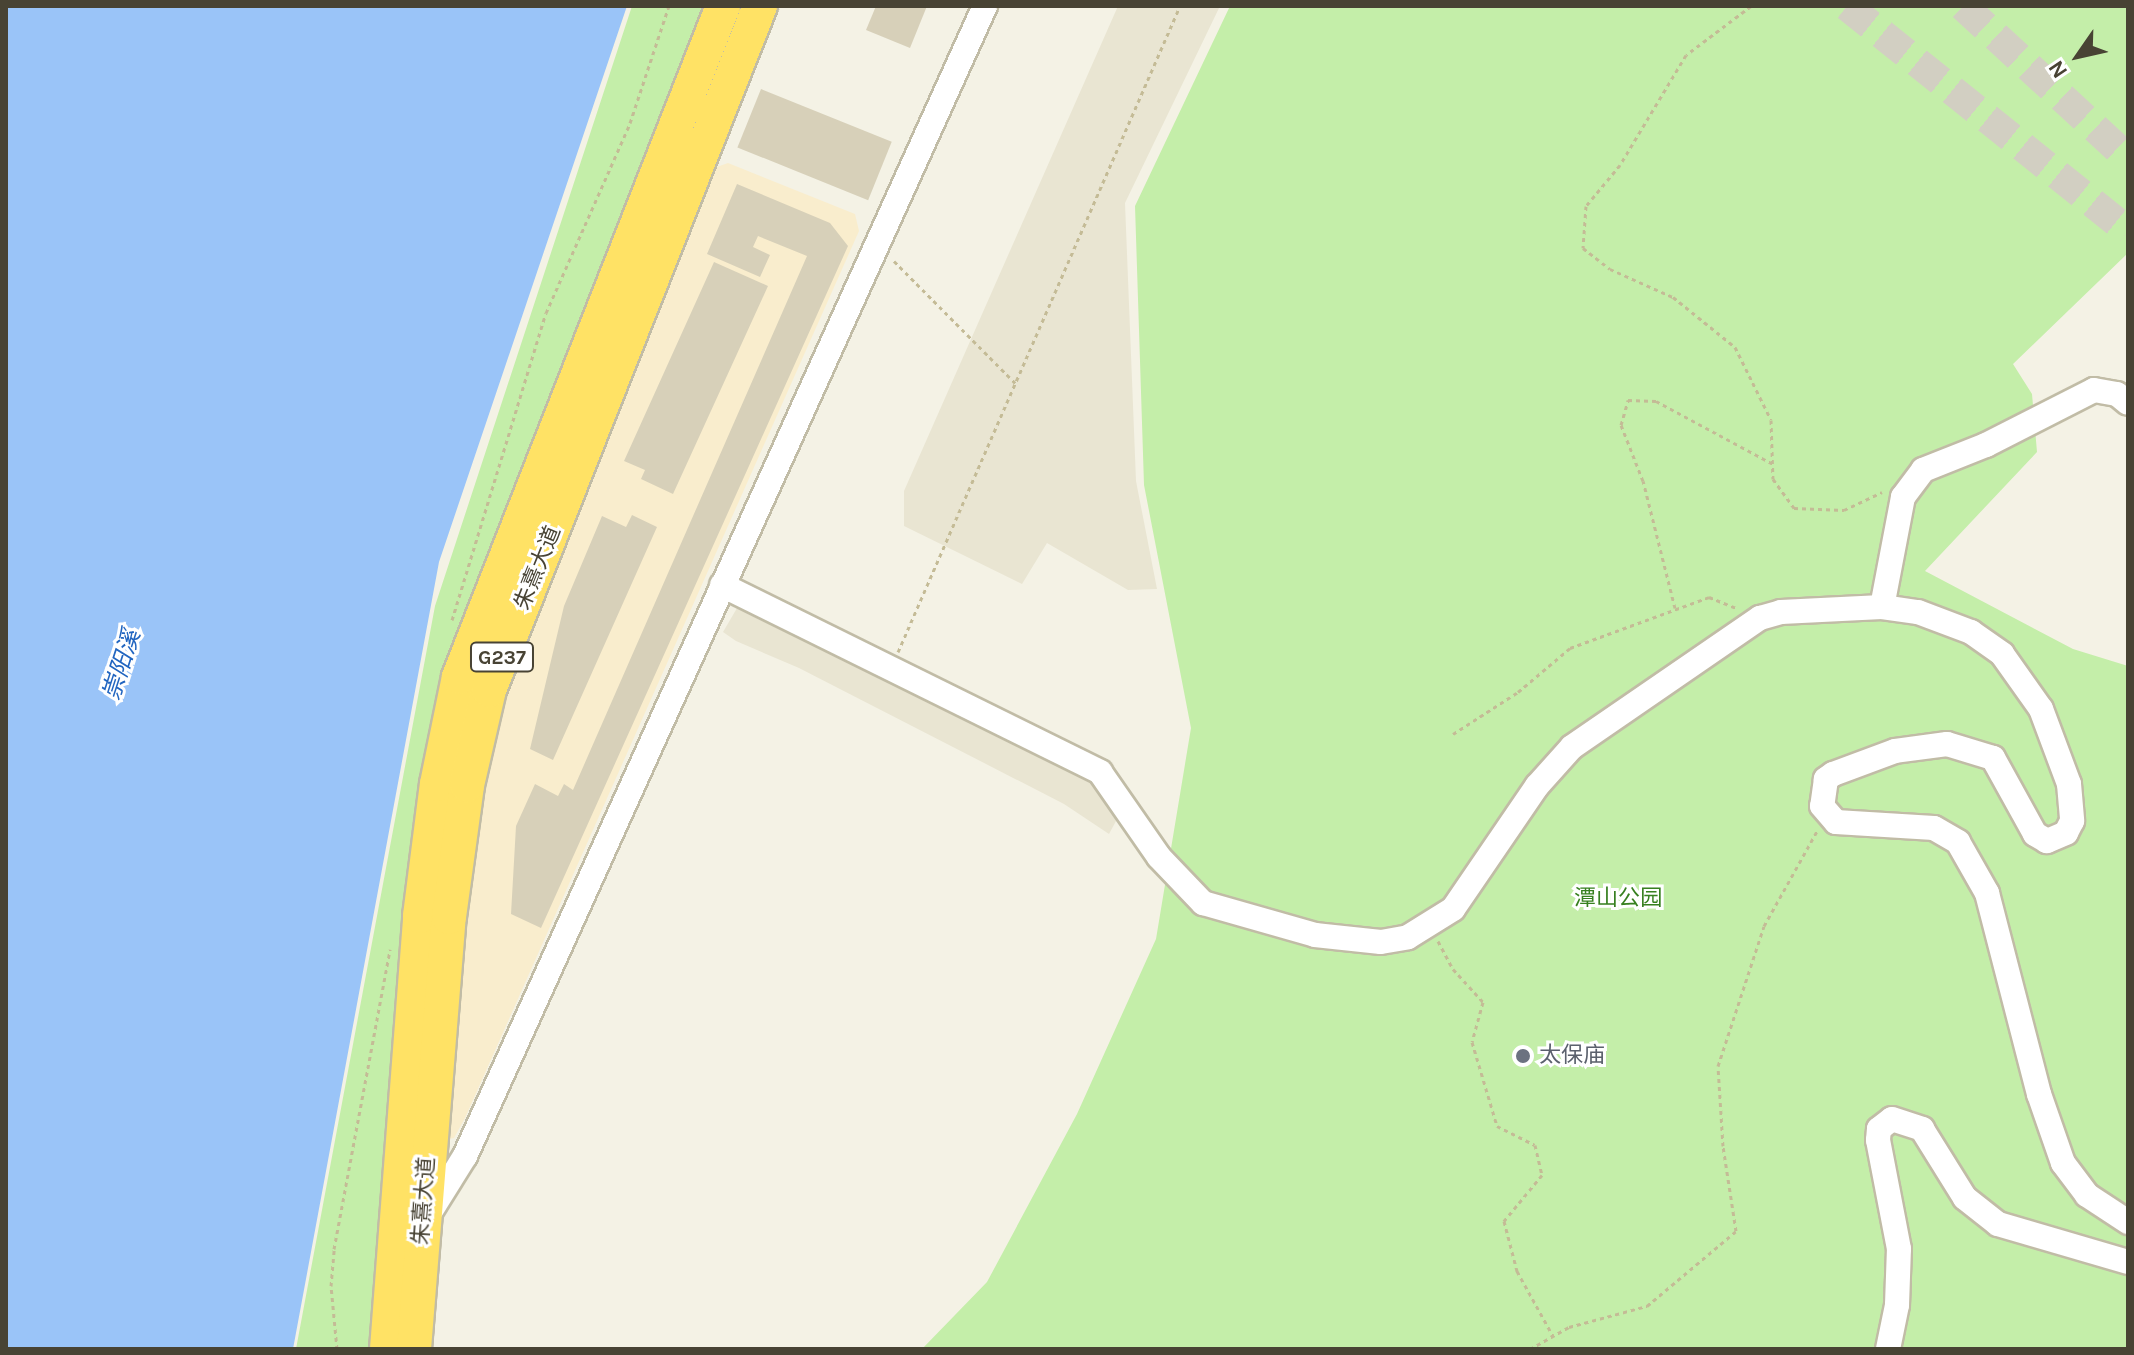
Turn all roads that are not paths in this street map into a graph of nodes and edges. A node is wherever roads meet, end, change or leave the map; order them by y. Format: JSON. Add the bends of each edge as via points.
{"nodes":[{"id":1,"x":723,"y":6,"type":"edge"},
{"id":2,"x":760,"y":6,"type":"edge"},
{"id":3,"x":985,"y":6,"type":"edge"},
{"id":4,"x":2128,"y":403,"type":"edge"},
{"id":5,"x":722,"y":585,"type":"junction"},
{"id":6,"x":1882,"y":607,"type":"junction"},
{"id":7,"x":2128,"y":1222,"type":"edge"},
{"id":8,"x":423,"y":1224,"type":"junction"},
{"id":9,"x":2128,"y":1262,"type":"edge"},
{"id":10,"x":392,"y":1287,"type":"junction"},
{"id":11,"x":387,"y":1349,"type":"edge"},
{"id":12,"x":414,"y":1349,"type":"edge"},
{"id":13,"x":1888,"y":1349,"type":"edge"}],
"edges":[{"from":1,"to":10,"type":"highway","name":"朱熹大道","number":"G237","via":[[459,677],[437,784],[420,916]]},
{"from":2,"to":8,"type":"highway","name":"朱熹大道","number":"G237","via":[[489,690],[467,785],[451,902]]},
{"from":3,"to":5,"type":"street"},
{"from":4,"to":6,"type":"street","via":[[2094,390],[1986,445],[1923,470],[1909,483]]},
{"from":5,"to":6,"type":"street","via":[[1100,772],[1167,868],[1203,903],[1315,935],[1381,942],[1408,937],[1430,925],[1472,888],[1537,786],[1572,747],[1760,618],[1781,612]]},
{"from":5,"to":8,"type":"street","via":[[465,1156]]},
{"from":6,"to":7,"type":"street","via":[[1918,612],[1971,632],[2002,654],[2041,709],[2069,784],[2072,821],[2060,840],[2047,841],[2035,834],[1993,758],[1947,744],[1895,751],[1833,774],[1823,790],[1826,816],[1836,822],[1934,828],[1958,842],[1987,893],[2039,1094],[2063,1163],[2087,1195]]},
{"from":8,"to":10,"type":"street"},
{"from":8,"to":12,"type":"highway","name":"朱熹大道","number":"G237"},
{"from":9,"to":13,"type":"street","via":[[1998,1224],[1965,1198],[1922,1129],[1892,1119],[1879,1129],[1878,1140],[1899,1249],[1897,1305]]},
{"from":10,"to":11,"type":"highway","name":"朱熹大道","number":"G237"}]}
